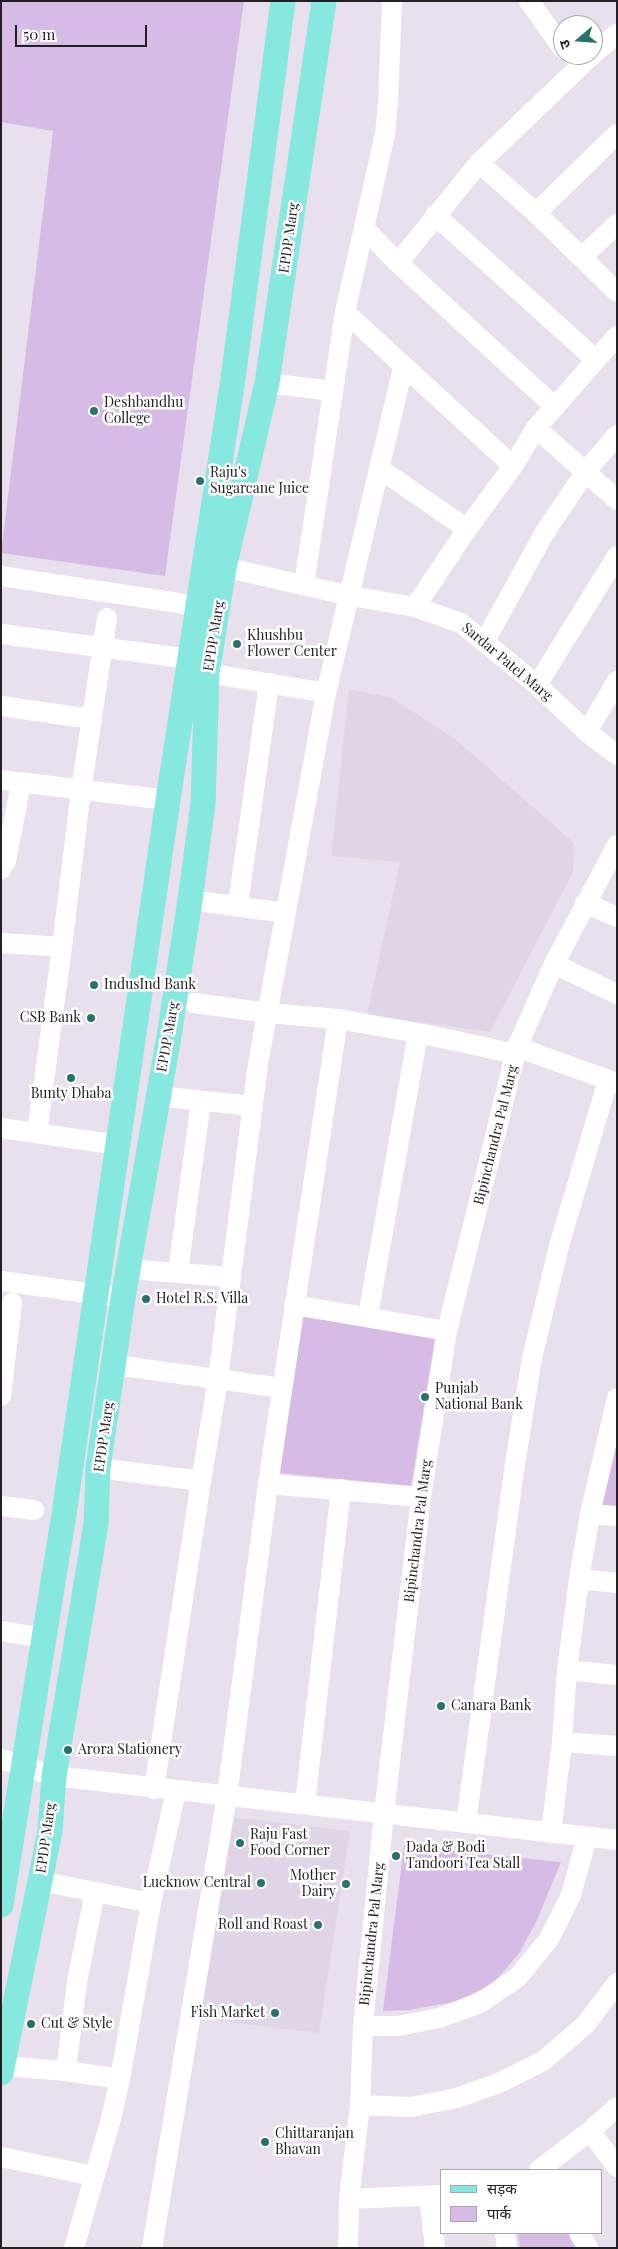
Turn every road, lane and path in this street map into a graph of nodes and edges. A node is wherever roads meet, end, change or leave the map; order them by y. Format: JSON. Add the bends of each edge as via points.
{"nodes":[{"id":1,"x":283,"y":1,"type":"edge"},
{"id":2,"x":324,"y":1,"type":"edge"},
{"id":3,"x":392,"y":1,"type":"edge"},
{"id":4,"x":529,"y":1,"type":"edge"},
{"id":5,"x":617,"y":34,"type":"edge"},
{"id":6,"x":553,"y":35,"type":"edge"},
{"id":7,"x":603,"y":44,"type":"edge"},
{"id":8,"x":575,"y":65,"type":"edge"},
{"id":9,"x":617,"y":134,"type":"edge"},
{"id":10,"x":479,"y":163,"type":"junction"},
{"id":11,"x":536,"y":213,"type":"junction"},
{"id":12,"x":435,"y":215,"type":"junction"},
{"id":13,"x":617,"y":224,"type":"edge"},
{"id":14,"x":364,"y":228,"type":"junction"},
{"id":15,"x":582,"y":257,"type":"junction"},
{"id":16,"x":398,"y":263,"type":"junction"},
{"id":17,"x":617,"y":292,"type":"edge"},
{"id":18,"x":345,"y":312,"type":"junction"},
{"id":19,"x":614,"y":343,"type":"edge"},
{"id":20,"x":595,"y":359,"type":"junction"},
{"id":21,"x":404,"y":368,"type":"junction"},
{"id":22,"x":267,"y":383,"type":"junction"},
{"id":23,"x":332,"y":391,"type":"junction"},
{"id":24,"x":554,"y":407,"type":"junction"},
{"id":25,"x":536,"y":428,"type":"junction"},
{"id":26,"x":617,"y":435,"type":"edge"},
{"id":27,"x":513,"y":466,"type":"junction"},
{"id":28,"x":380,"y":469,"type":"junction"},
{"id":29,"x":586,"y":471,"type":"junction"},
{"id":30,"x":617,"y":500,"type":"edge"},
{"id":31,"x":467,"y":529,"type":"junction"},
{"id":32,"x":617,"y":556,"type":"edge"},
{"id":33,"x":214,"y":565,"type":"junction"},
{"id":34,"x":1,"y":576,"type":"edge"},
{"id":35,"x":304,"y":585,"type":"junction"},
{"id":36,"x":351,"y":596,"type":"junction"},
{"id":37,"x":208,"y":607,"type":"junction"},
{"id":38,"x":414,"y":607,"type":"junction"},
{"id":39,"x":107,"y":618,"type":"dead end"},
{"id":40,"x":1,"y":634,"type":"edge"},
{"id":41,"x":485,"y":641,"type":"junction"},
{"id":42,"x":102,"y":648,"type":"junction"},
{"id":43,"x":198,"y":666,"type":"junction"},
{"id":44,"x":617,"y":681,"type":"edge"},
{"id":45,"x":269,"y":683,"type":"junction"},
{"id":46,"x":537,"y":685,"type":"junction"},
{"id":47,"x":326,"y":693,"type":"junction"},
{"id":48,"x":1,"y":706,"type":"edge"},
{"id":49,"x":91,"y":719,"type":"junction"},
{"id":50,"x":587,"y":732,"type":"junction"},
{"id":51,"x":617,"y":755,"type":"edge"},
{"id":52,"x":1,"y":780,"type":"edge"},
{"id":53,"x":22,"y":783,"type":"junction"},
{"id":54,"x":81,"y":790,"type":"junction"},
{"id":55,"x":168,"y":800,"type":"junction"},
{"id":56,"x":617,"y":845,"type":"edge"},
{"id":57,"x":1,"y":869,"type":"edge"},
{"id":58,"x":190,"y":900,"type":"junction"},
{"id":59,"x":585,"y":902,"type":"junction"},
{"id":60,"x":238,"y":906,"type":"junction"},
{"id":61,"x":286,"y":913,"type":"junction"},
{"id":62,"x":617,"y":917,"type":"edge"},
{"id":63,"x":1,"y":943,"type":"edge"},
{"id":64,"x":62,"y":947,"type":"junction"},
{"id":65,"x":554,"y":964,"type":"junction"},
{"id":66,"x":617,"y":994,"type":"edge"},
{"id":67,"x":194,"y":1003,"type":"dead end"},
{"id":68,"x":268,"y":1013,"type":"junction"},
{"id":69,"x":338,"y":1019,"type":"junction"},
{"id":70,"x":418,"y":1033,"type":"junction"},
{"id":71,"x":517,"y":1051,"type":"junction"},
{"id":72,"x":612,"y":1081,"type":"edge"},
{"id":73,"x":158,"y":1096,"type":"junction"},
{"id":74,"x":201,"y":1101,"type":"junction"},
{"id":75,"x":252,"y":1106,"type":"junction"},
{"id":76,"x":1,"y":1128,"type":"edge"},
{"id":77,"x":37,"y":1133,"type":"junction"},
{"id":78,"x":118,"y":1146,"type":"junction"},
{"id":79,"x":128,"y":1269,"type":"junction"},
{"id":80,"x":178,"y":1272,"type":"junction"},
{"id":81,"x":230,"y":1277,"type":"junction"},
{"id":82,"x":1,"y":1281,"type":"edge"},
{"id":83,"x":96,"y":1293,"type":"junction"},
{"id":84,"x":124,"y":1298,"type":"junction"},
{"id":85,"x":12,"y":1303,"type":"dead end"},
{"id":86,"x":294,"y":1305,"type":"junction"},
{"id":87,"x":368,"y":1316,"type":"junction"},
{"id":88,"x":447,"y":1331,"type":"junction"},
{"id":89,"x":115,"y":1365,"type":"junction"},
{"id":90,"x":218,"y":1379,"type":"junction"},
{"id":91,"x":282,"y":1388,"type":"junction"},
{"id":92,"x":1,"y":1396,"type":"edge"},
{"id":93,"x":617,"y":1398,"type":"edge"},
{"id":94,"x":98,"y":1468,"type":"junction"},
{"id":95,"x":201,"y":1481,"type":"junction"},
{"id":96,"x":268,"y":1484,"type":"junction"},
{"id":97,"x":341,"y":1489,"type":"junction"},
{"id":98,"x":421,"y":1497,"type":"junction"},
{"id":99,"x":1,"y":1506,"type":"edge"},
{"id":100,"x":34,"y":1510,"type":"dead end"},
{"id":101,"x":590,"y":1514,"type":"junction"},
{"id":102,"x":617,"y":1516,"type":"edge"},
{"id":103,"x":579,"y":1579,"type":"junction"},
{"id":104,"x":617,"y":1583,"type":"edge"},
{"id":105,"x":1,"y":1631,"type":"edge"},
{"id":106,"x":44,"y":1638,"type":"junction"},
{"id":107,"x":567,"y":1670,"type":"junction"},
{"id":108,"x":617,"y":1675,"type":"edge"},
{"id":109,"x":562,"y":1742,"type":"junction"},
{"id":110,"x":617,"y":1746,"type":"edge"},
{"id":111,"x":1,"y":1758,"type":"edge"},
{"id":112,"x":24,"y":1767,"type":"junction"},
{"id":113,"x":54,"y":1776,"type":"junction"},
{"id":114,"x":154,"y":1788,"type":"junction"},
{"id":115,"x":176,"y":1791,"type":"junction"},
{"id":116,"x":227,"y":1796,"type":"junction"},
{"id":117,"x":305,"y":1804,"type":"junction"},
{"id":118,"x":384,"y":1813,"type":"junction"},
{"id":119,"x":466,"y":1823,"type":"junction"},
{"id":120,"x":551,"y":1833,"type":"junction"},
{"id":121,"x":587,"y":1837,"type":"junction"},
{"id":122,"x":617,"y":1840,"type":"edge"},
{"id":123,"x":40,"y":1881,"type":"junction"},
{"id":124,"x":95,"y":1892,"type":"junction"},
{"id":125,"x":151,"y":1903,"type":"junction"},
{"id":126,"x":1,"y":1905,"type":"edge"},
{"id":127,"x":617,"y":1983,"type":"edge"},
{"id":128,"x":363,"y":2026,"type":"junction"},
{"id":129,"x":2,"y":2069,"type":"edge"},
{"id":130,"x":66,"y":2071,"type":"junction"},
{"id":131,"x":120,"y":2079,"type":"junction"},
{"id":132,"x":360,"y":2105,"type":"junction"},
{"id":133,"x":617,"y":2108,"type":"edge"},
{"id":134,"x":590,"y":2131,"type":"junction"},
{"id":135,"x":1,"y":2157,"type":"edge"},
{"id":136,"x":617,"y":2168,"type":"edge"},
{"id":137,"x":541,"y":2169,"type":"edge"},
{"id":138,"x":94,"y":2176,"type":"junction"},
{"id":139,"x":435,"y":2195,"type":"edge"},
{"id":140,"x":349,"y":2200,"type":"junction"},
{"id":141,"x":506,"y":2234,"type":"edge"},
{"id":142,"x":580,"y":2234,"type":"edge"},
{"id":143,"x":74,"y":2248,"type":"edge"},
{"id":144,"x":152,"y":2248,"type":"edge"},
{"id":145,"x":348,"y":2248,"type":"edge"},
{"id":146,"x":435,"y":2248,"type":"edge"},
{"id":147,"x":507,"y":2248,"type":"edge"},
{"id":148,"x":588,"y":2248,"type":"edge"}],
"edges":[{"from":1,"to":33,"type":"main road","name":"EPDP Marg","via":[[233,379]]},
{"from":2,"to":22,"type":"main road","name":"EPDP Marg"},
{"from":3,"to":14,"type":"street","via":[[385,134]]},
{"from":4,"to":6,"type":"street"},
{"from":5,"to":7,"type":"street"},
{"from":8,"to":10,"type":"street"},
{"from":9,"to":11,"type":"street"},
{"from":10,"to":11,"type":"street"},
{"from":10,"to":12,"type":"street"},
{"from":11,"to":15,"type":"street"},
{"from":12,"to":16,"type":"street"},
{"from":12,"to":20,"type":"street"},
{"from":13,"to":15,"type":"street"},
{"from":14,"to":16,"type":"street"},
{"from":14,"to":18,"type":"street"},
{"from":15,"to":17,"type":"street"},
{"from":16,"to":24,"type":"street"},
{"from":18,"to":21,"type":"street"},
{"from":18,"to":23,"type":"street"},
{"from":19,"to":20,"type":"street"},
{"from":20,"to":24,"type":"street"},
{"from":21,"to":27,"type":"street"},
{"from":21,"to":28,"type":"street"},
{"from":22,"to":23,"type":"street"},
{"from":22,"to":33,"type":"main road","name":"EPDP Marg"},
{"from":23,"to":35,"type":"street"},
{"from":24,"to":25,"type":"street"},
{"from":25,"to":27,"type":"street"},
{"from":25,"to":29,"type":"street"},
{"from":26,"to":29,"type":"street"},
{"from":27,"to":31,"type":"street"},
{"from":28,"to":31,"type":"street"},
{"from":28,"to":36,"type":"street"},
{"from":29,"to":30,"type":"street"},
{"from":29,"to":41,"type":"street","via":[[545,532]]},
{"from":31,"to":38,"type":"street"},
{"from":32,"to":46,"type":"street"},
{"from":33,"to":35,"type":"street","name":"Sardar Patel Marg"},
{"from":33,"to":37,"type":"main road","name":"EPDP Marg"},
{"from":34,"to":37,"type":"street"},
{"from":35,"to":36,"type":"street","name":"Sardar Patel Marg"},
{"from":36,"to":38,"type":"street","name":"Sardar Patel Marg"},
{"from":36,"to":47,"type":"street"},
{"from":37,"to":43,"type":"main road","name":"EPDP Marg"},
{"from":38,"to":41,"type":"street","name":"Sardar Patel Marg","via":[[461,623]]},
{"from":39,"to":42,"type":"street"},
{"from":40,"to":42,"type":"street"},
{"from":41,"to":46,"type":"street","name":"Sardar Patel Marg"},
{"from":42,"to":43,"type":"street"},
{"from":42,"to":49,"type":"street"},
{"from":43,"to":45,"type":"street"},
{"from":43,"to":55,"type":"main road","name":"EPDP Marg"},
{"from":43,"to":58,"type":"main road","name":"EPDP Marg","via":[[203,804]]},
{"from":44,"to":50,"type":"street"},
{"from":45,"to":47,"type":"street"},
{"from":45,"to":60,"type":"street"},
{"from":46,"to":50,"type":"street","name":"Sardar Patel Marg"},
{"from":47,"to":61,"type":"street"},
{"from":48,"to":49,"type":"street"},
{"from":49,"to":54,"type":"street"},
{"from":50,"to":51,"type":"street","name":"Sardar Patel Marg"},
{"from":52,"to":53,"type":"street"},
{"from":53,"to":54,"type":"street"},
{"from":53,"to":57,"type":"street","via":[[6,861]]},
{"from":54,"to":55,"type":"street"},
{"from":54,"to":64,"type":"street"},
{"from":55,"to":78,"type":"main road","name":"EPDP Marg"},
{"from":56,"to":59,"type":"street","name":"Bipinchandra Pal Marg"},
{"from":58,"to":60,"type":"street"},
{"from":58,"to":73,"type":"main road","name":"EPDP Marg"},
{"from":59,"to":62,"type":"street"},
{"from":59,"to":65,"type":"street","name":"Bipinchandra Pal Marg"},
{"from":60,"to":61,"type":"street"},
{"from":61,"to":68,"type":"street"},
{"from":63,"to":64,"type":"street"},
{"from":64,"to":77,"type":"street"},
{"from":65,"to":66,"type":"street"},
{"from":65,"to":71,"type":"street","name":"Bipinchandra Pal Marg"},
{"from":67,"to":68,"type":"street"},
{"from":68,"to":69,"type":"street"},
{"from":68,"to":75,"type":"street"},
{"from":69,"to":70,"type":"street"},
{"from":69,"to":86,"type":"street"},
{"from":70,"to":71,"type":"street"},
{"from":70,"to":87,"type":"street"},
{"from":71,"to":72,"type":"street"},
{"from":71,"to":88,"type":"street","name":"Bipinchandra Pal Marg"},
{"from":72,"to":119,"type":"street","via":[[559,1246],[532,1358]]},
{"from":73,"to":74,"type":"street"},
{"from":73,"to":79,"type":"main road","name":"EPDP Marg"},
{"from":74,"to":75,"type":"street"},
{"from":74,"to":80,"type":"street"},
{"from":75,"to":81,"type":"street"},
{"from":76,"to":77,"type":"street"},
{"from":77,"to":78,"type":"street"},
{"from":78,"to":83,"type":"main road","name":"EPDP Marg"},
{"from":79,"to":80,"type":"street"},
{"from":79,"to":84,"type":"main road","name":"EPDP Marg"},
{"from":80,"to":81,"type":"street"},
{"from":81,"to":90,"type":"street"},
{"from":82,"to":83,"type":"street"},
{"from":83,"to":84,"type":"street"},
{"from":83,"to":106,"type":"main road","name":"EPDP Marg"},
{"from":84,"to":89,"type":"main road","name":"EPDP Marg"},
{"from":85,"to":92,"type":"street"},
{"from":86,"to":87,"type":"street"},
{"from":86,"to":91,"type":"street"},
{"from":87,"to":88,"type":"street"},
{"from":88,"to":98,"type":"street","name":"Bipinchandra Pal Marg"},
{"from":89,"to":90,"type":"street"},
{"from":89,"to":94,"type":"main road","name":"EPDP Marg"},
{"from":90,"to":91,"type":"street"},
{"from":90,"to":95,"type":"street"},
{"from":91,"to":96,"type":"street"},
{"from":93,"to":101,"type":"street"},
{"from":94,"to":95,"type":"street"},
{"from":94,"to":113,"type":"main road","name":"EPDP Marg","via":[[96,1524]]},
{"from":95,"to":114,"type":"street"},
{"from":96,"to":97,"type":"street"},
{"from":96,"to":116,"type":"street"},
{"from":97,"to":98,"type":"street"},
{"from":97,"to":117,"type":"street"},
{"from":98,"to":118,"type":"street","name":"Bipinchandra Pal Marg"},
{"from":99,"to":100,"type":"street"},
{"from":101,"to":102,"type":"street"},
{"from":101,"to":103,"type":"street"},
{"from":103,"to":104,"type":"street"},
{"from":103,"to":107,"type":"street"},
{"from":105,"to":106,"type":"street"},
{"from":106,"to":112,"type":"main road","name":"EPDP Marg"},
{"from":107,"to":108,"type":"street"},
{"from":107,"to":109,"type":"street"},
{"from":109,"to":110,"type":"street"},
{"from":109,"to":120,"type":"street"},
{"from":111,"to":112,"type":"street"},
{"from":112,"to":113,"type":"street"},
{"from":112,"to":126,"type":"main road","name":"EPDP Marg"},
{"from":113,"to":114,"type":"street"},
{"from":113,"to":123,"type":"main road","name":"EPDP Marg","via":[[50,1832]]},
{"from":114,"to":115,"type":"street"},
{"from":115,"to":116,"type":"street"},
{"from":115,"to":125,"type":"street"},
{"from":116,"to":117,"type":"street"},
{"from":116,"to":144,"type":"street"},
{"from":117,"to":118,"type":"street"},
{"from":118,"to":119,"type":"street"},
{"from":118,"to":128,"type":"street","name":"Bipinchandra Pal Marg"},
{"from":119,"to":120,"type":"street"},
{"from":120,"to":121,"type":"street"},
{"from":121,"to":122,"type":"street"},
{"from":121,"to":128,"type":"street","via":[[571,1895],[549,1939],[518,1978],[480,2003],[439,2018],[398,2026]]},
{"from":123,"to":124,"type":"street"},
{"from":123,"to":129,"type":"main road","name":"EPDP Marg"},
{"from":124,"to":125,"type":"street"},
{"from":124,"to":130,"type":"street","via":[[77,1982]]},
{"from":125,"to":131,"type":"street"},
{"from":127,"to":132,"type":"street","via":[[585,2025],[543,2062],[499,2083],[458,2098],[411,2107]]},
{"from":128,"to":132,"type":"street","name":"Bipinchandra Pal Marg"},
{"from":129,"to":130,"type":"street"},
{"from":130,"to":131,"type":"street"},
{"from":131,"to":138,"type":"street"},
{"from":132,"to":140,"type":"street","name":"Bipinchandra Pal Marg"},
{"from":133,"to":134,"type":"street"},
{"from":134,"to":136,"type":"street"},
{"from":134,"to":137,"type":"street"},
{"from":135,"to":138,"type":"street"},
{"from":138,"to":143,"type":"street"},
{"from":139,"to":140,"type":"street"},
{"from":139,"to":146,"type":"street"},
{"from":140,"to":145,"type":"street","name":"Bipinchandra Pal Marg"},
{"from":141,"to":147,"type":"street"},
{"from":142,"to":148,"type":"street"}]}
